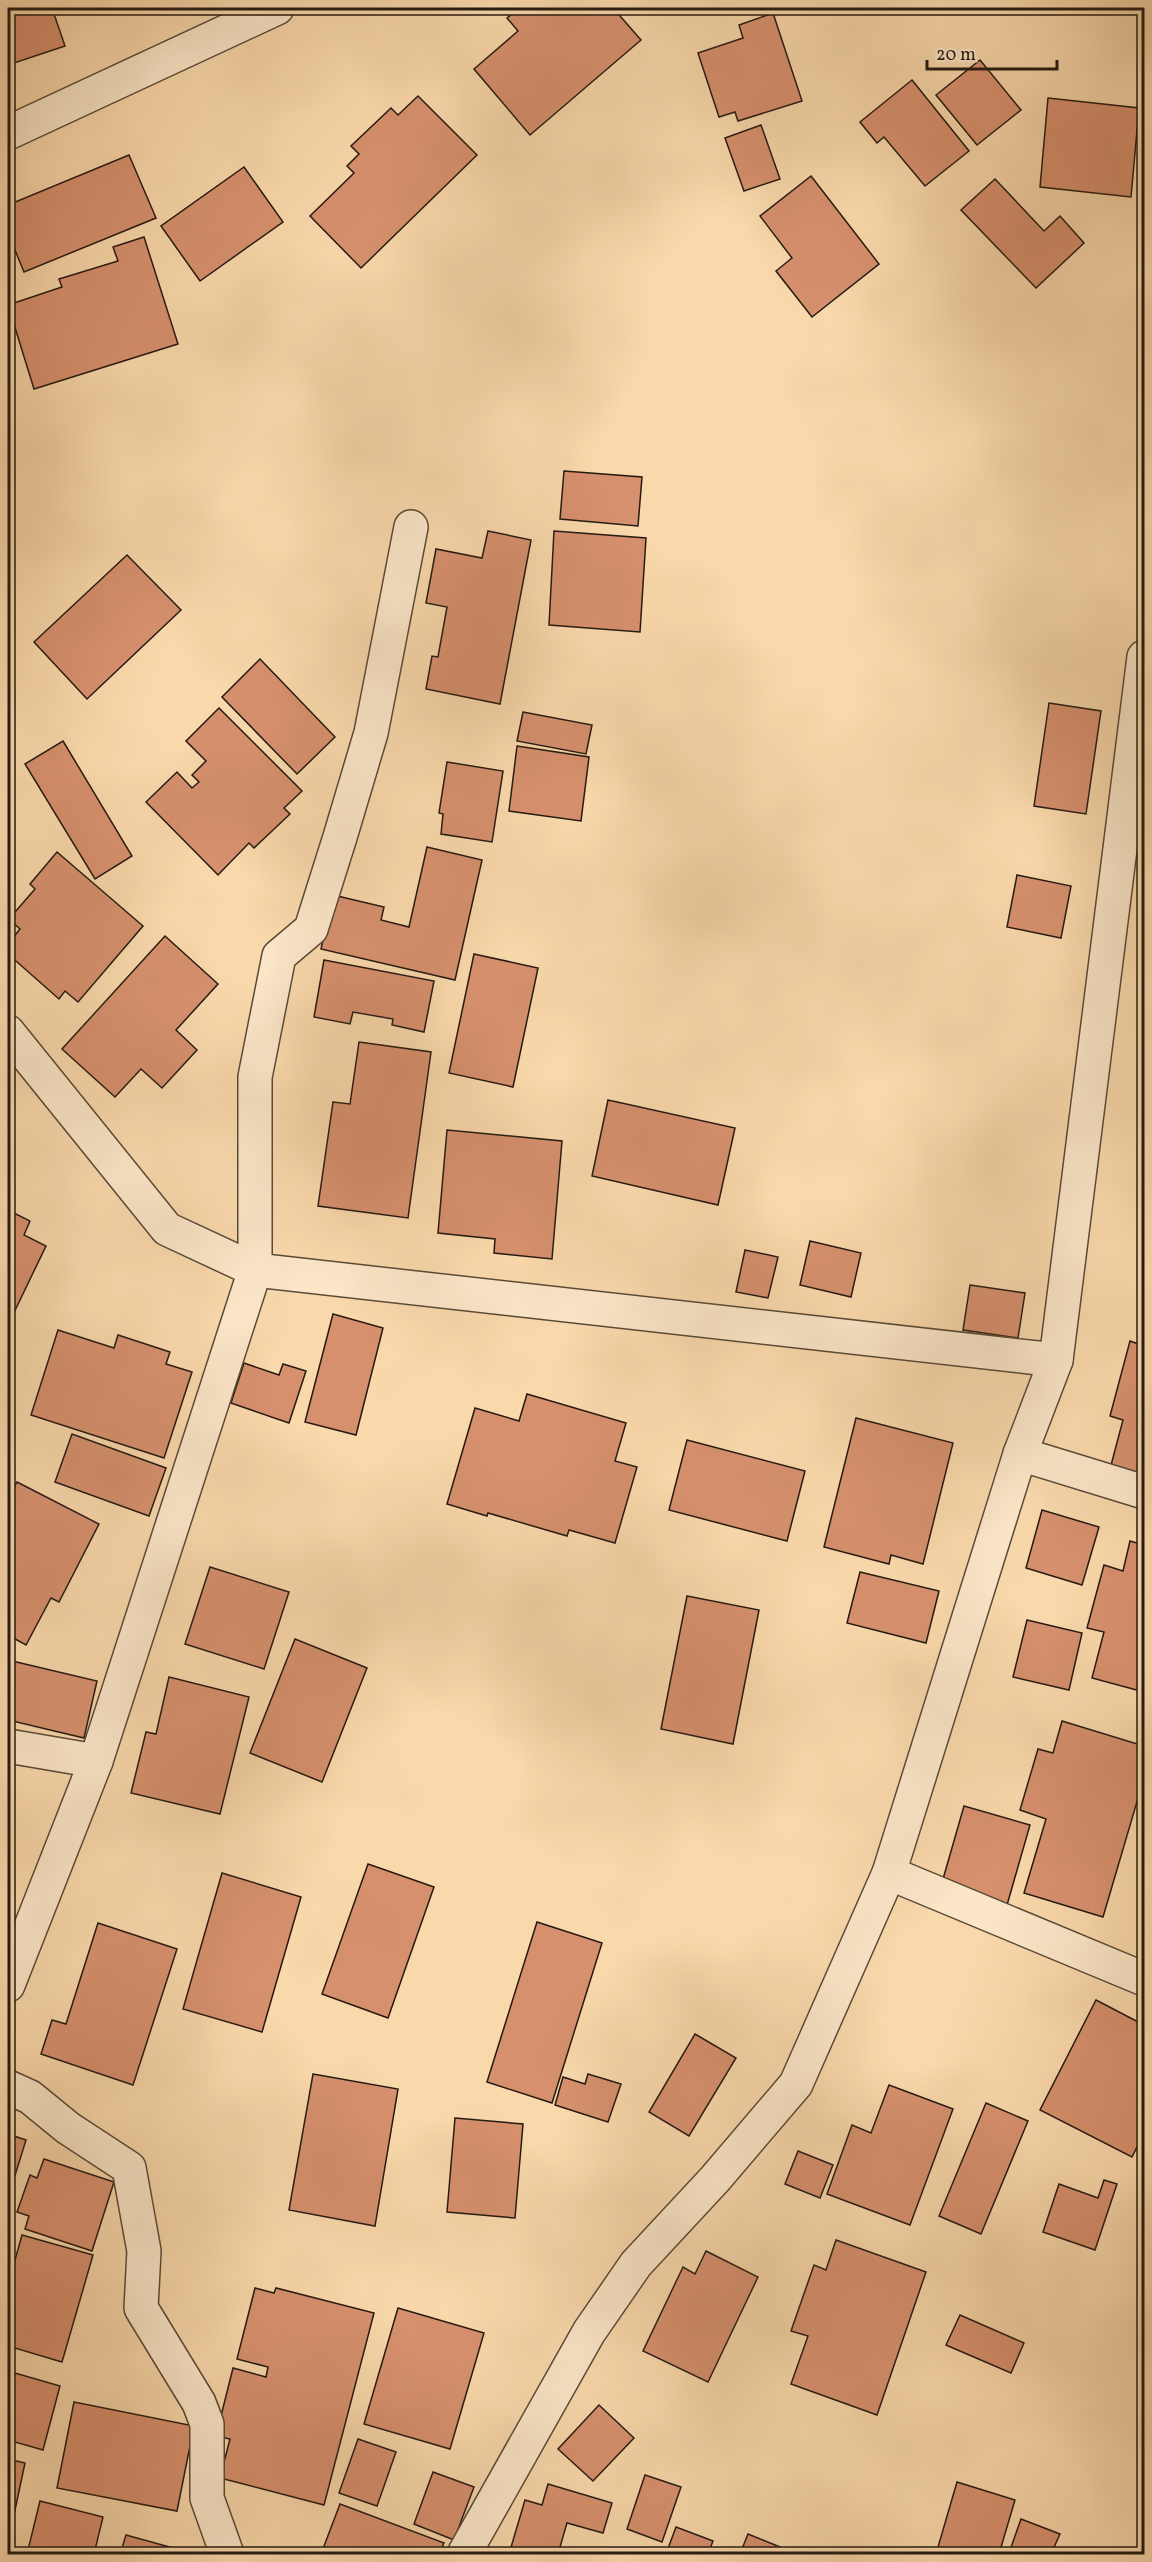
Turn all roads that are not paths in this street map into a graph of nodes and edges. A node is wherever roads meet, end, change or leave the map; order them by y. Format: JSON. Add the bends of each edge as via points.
{"nodes":[{"id":1,"x":277,"y":8,"type":"edge"},
{"id":2,"x":8,"y":133,"type":"edge"},
{"id":3,"x":411,"y":527,"type":"dead end"},
{"id":4,"x":1144,"y":657,"type":"edge"},
{"id":5,"x":8,"y":1032,"type":"edge"},
{"id":6,"x":255,"y":1270,"type":"junction"},
{"id":7,"x":1056,"y":1360,"type":"junction"},
{"id":8,"x":1020,"y":1454,"type":"junction"},
{"id":9,"x":1144,"y":1492,"type":"edge"},
{"id":10,"x":8,"y":1746,"type":"edge"},
{"id":11,"x":96,"y":1761,"type":"junction"},
{"id":12,"x":889,"y":1873,"type":"junction"},
{"id":13,"x":1144,"y":1979,"type":"edge"},
{"id":14,"x":8,"y":1985,"type":"edge"},
{"id":15,"x":8,"y":2087,"type":"edge"},
{"id":16,"x":227,"y":2554,"type":"edge"},
{"id":17,"x":464,"y":2554,"type":"edge"}],
"edges":[{"from":1,"to":2,"type":"street"},
{"from":3,"to":6,"type":"street","via":[[371,733],[311,929],[279,956],[255,1077]]},
{"from":4,"to":7,"type":"street"},
{"from":5,"to":6,"type":"street","via":[[167,1228]]},
{"from":6,"to":7,"type":"street"},
{"from":6,"to":11,"type":"street"},
{"from":7,"to":8,"type":"street"},
{"from":8,"to":9,"type":"street"},
{"from":8,"to":12,"type":"street"},
{"from":10,"to":11,"type":"street"},
{"from":11,"to":14,"type":"street"},
{"from":12,"to":13,"type":"street"},
{"from":12,"to":17,"type":"street","via":[[796,2084],[636,2264],[589,2332]]},
{"from":15,"to":16,"type":"street","via":[[30,2097],[68,2128],[129,2168],[144,2251],[141,2308],[199,2403],[207,2424],[207,2498]]}]}
